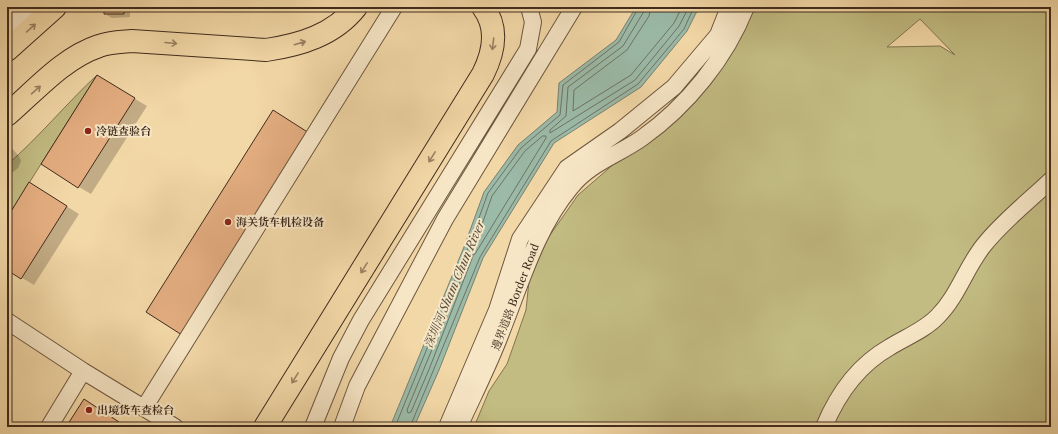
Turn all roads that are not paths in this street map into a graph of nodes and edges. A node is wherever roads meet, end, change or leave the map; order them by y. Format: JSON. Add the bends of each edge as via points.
{"nodes":[{"id":1,"x":29,"y":7,"type":"edge"},
{"id":2,"x":55,"y":7,"type":"edge"},
{"id":3,"x":356,"y":7,"type":"edge"},
{"id":4,"x":394,"y":7,"type":"edge"},
{"id":5,"x":483,"y":7,"type":"edge"},
{"id":6,"x":529,"y":7,"type":"edge"},
{"id":7,"x":574,"y":7,"type":"edge"},
{"id":8,"x":729,"y":7,"type":"edge"},
{"id":9,"x":746,"y":7,"type":"edge"},
{"id":10,"x":7,"y":26,"type":"edge"},
{"id":11,"x":7,"y":50,"type":"edge"},
{"id":12,"x":7,"y":115,"type":"edge"},
{"id":13,"x":1051,"y":180,"type":"edge"},
{"id":14,"x":7,"y":321,"type":"edge"},
{"id":15,"x":83,"y":371,"type":"junction"},
{"id":16,"x":144,"y":408,"type":"junction"},
{"id":17,"x":49,"y":427,"type":"edge"},
{"id":18,"x":175,"y":427,"type":"edge"},
{"id":19,"x":266,"y":427,"type":"edge"},
{"id":20,"x":313,"y":427,"type":"edge"},
{"id":21,"x":342,"y":427,"type":"edge"},
{"id":22,"x":447,"y":427,"type":"edge"},
{"id":23,"x":459,"y":427,"type":"edge"},
{"id":24,"x":824,"y":427,"type":"edge"}],
"edges":[{"from":1,"to":10,"type":"lane"},
{"from":11,"to":2,"type":"highway","one_way":true},
{"from":12,"to":3,"type":"highway","one_way":true,"via":[[86,51],[113,42],[258,49],[287,47],[323,35],[336,27]]},
{"from":4,"to":16,"type":"lane"},
{"from":5,"to":19,"type":"highway","one_way":true,"via":[[492,22],[494,36],[493,49],[483,74]]},
{"from":6,"to":20,"type":"lane","via":[[533,22],[528,49],[361,320],[341,358]]},
{"from":7,"to":21,"type":"lane","via":[[445,219],[357,386]]},
{"from":8,"to":22,"type":"lane","via":[[718,35],[674,87],[620,131],[567,168],[520,238],[497,310]]},
{"from":9,"to":23,"type":"lane","name":"邊界道路 Border Road","via":[[721,55],[678,107],[642,138],[587,171],[566,193],[533,248],[498,343]]},
{"from":13,"to":24,"type":"lane","via":[[983,245],[949,303],[937,318],[922,330],[874,357],[857,372],[840,395]]},
{"from":14,"to":15,"type":"lane"},
{"from":15,"to":16,"type":"lane"},
{"from":15,"to":17,"type":"lane"},
{"from":16,"to":18,"type":"lane"}]}
